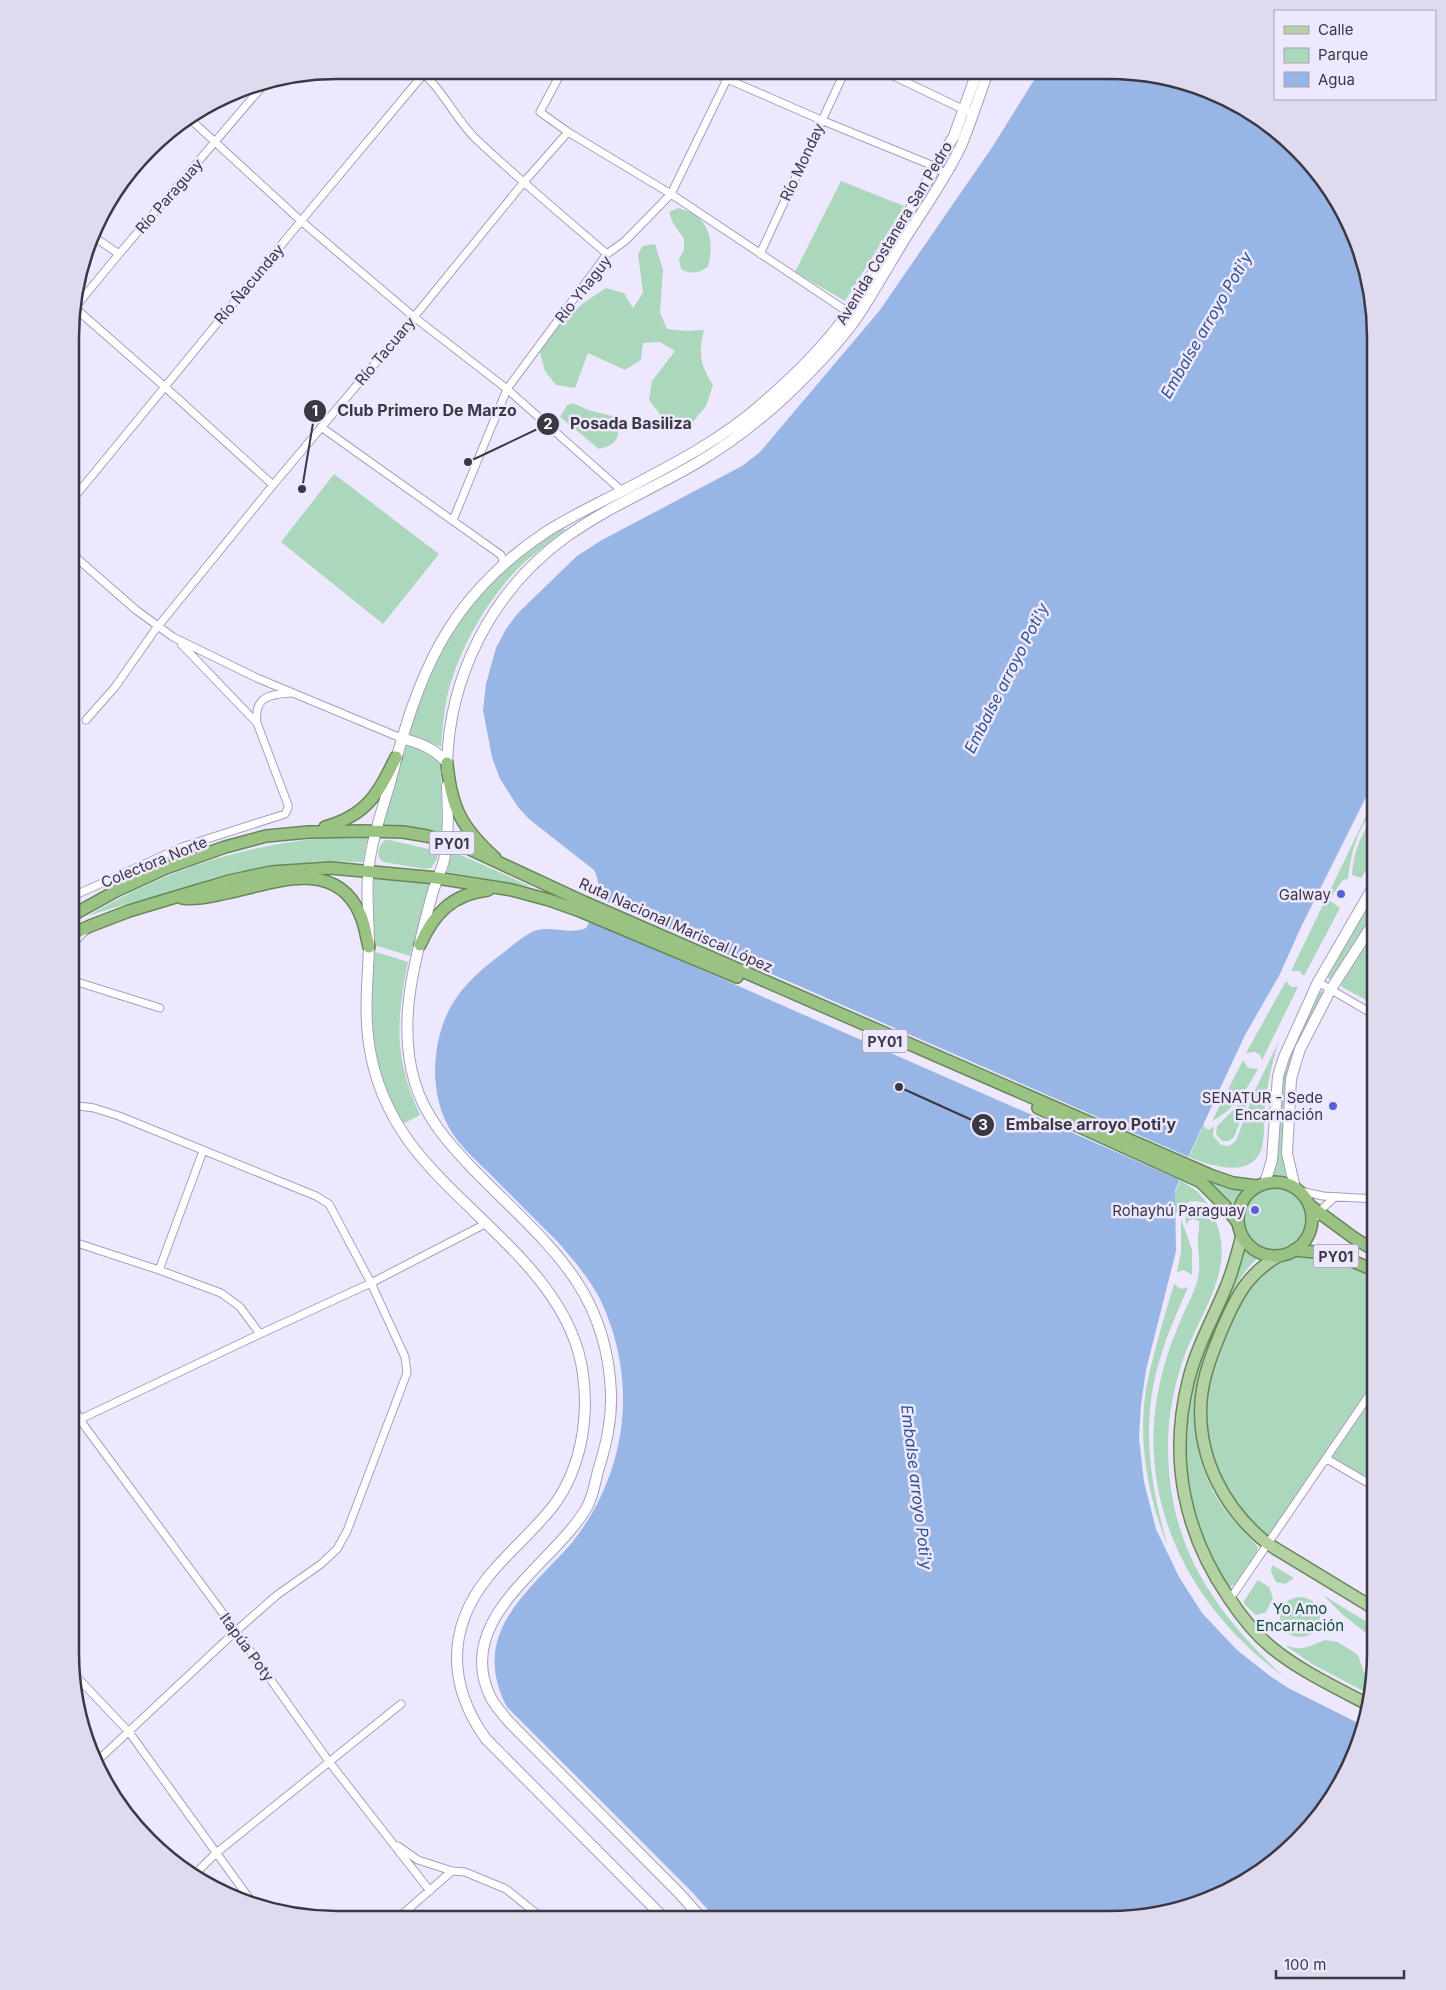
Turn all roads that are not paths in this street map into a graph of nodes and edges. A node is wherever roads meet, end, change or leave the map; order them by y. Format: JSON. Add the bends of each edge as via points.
{"nodes":[{"id":1,"x":417,"y":79,"type":"edge"},
{"id":2,"x":430,"y":79,"type":"edge"},
{"id":3,"x":558,"y":79,"type":"edge"},
{"id":4,"x":727,"y":79,"type":"joint"},
{"id":5,"x":842,"y":79,"type":"edge"},
{"id":6,"x":900,"y":79,"type":"edge"},
{"id":7,"x":975,"y":79,"type":"edge"},
{"id":8,"x":984,"y":79,"type":"edge"},
{"id":9,"x":258,"y":91,"type":"edge"},
{"id":10,"x":968,"y":111,"type":"junction"},
{"id":11,"x":821,"y":120,"type":"junction"},
{"id":12,"x":193,"y":122,"type":"edge"},
{"id":13,"x":568,"y":132,"type":"junction"},
{"id":14,"x":215,"y":142,"type":"junction"},
{"id":15,"x":936,"y":167,"type":"junction"},
{"id":16,"x":945,"y":174,"type":"junction"},
{"id":17,"x":524,"y":182,"type":"junction"},
{"id":18,"x":671,"y":194,"type":"junction"},
{"id":19,"x":301,"y":221,"type":"junction"},
{"id":20,"x":97,"y":239,"type":"edge"},
{"id":21,"x":119,"y":254,"type":"junction"},
{"id":22,"x":608,"y":254,"type":"junction"},
{"id":23,"x":760,"y":254,"type":"junction"},
{"id":24,"x":82,"y":300,"type":"edge"},
{"id":25,"x":848,"y":312,"type":"junction"},
{"id":26,"x":80,"y":315,"type":"edge"},
{"id":27,"x":414,"y":317,"type":"junction"},
{"id":28,"x":164,"y":386,"type":"junction"},
{"id":29,"x":508,"y":389,"type":"junction"},
{"id":30,"x":321,"y":427,"type":"junction"},
{"id":31,"x":273,"y":485,"type":"junction"},
{"id":32,"x":79,"y":491,"type":"edge"},
{"id":33,"x":622,"y":491,"type":"junction"},
{"id":34,"x":453,"y":520,"type":"junction"},
{"id":35,"x":79,"y":560,"type":"edge"},
{"id":36,"x":504,"y":563,"type":"junction"},
{"id":37,"x":157,"y":627,"type":"junction"},
{"id":38,"x":173,"y":637,"type":"junction"},
{"id":39,"x":291,"y":693,"type":"junction"},
{"id":40,"x":86,"y":720,"type":"dead end"},
{"id":41,"x":257,"y":723,"type":"junction"},
{"id":42,"x":401,"y":738,"type":"junction"},
{"id":43,"x":396,"y":757,"type":"junction"},
{"id":44,"x":447,"y":762,"type":"junction"},
{"id":45,"x":377,"y":831,"type":"junction"},
{"id":46,"x":309,"y":832,"type":"junction"},
{"id":47,"x":446,"y":841,"type":"junction"},
{"id":48,"x":503,"y":865,"type":"junction"},
{"id":49,"x":368,"y":870,"type":"junction"},
{"id":50,"x":437,"y":878,"type":"junction"},
{"id":51,"x":512,"y":890,"type":"junction"},
{"id":52,"x":79,"y":893,"type":"edge"},
{"id":53,"x":176,"y":897,"type":"junction"},
{"id":54,"x":1367,"y":898,"type":"edge"},
{"id":55,"x":582,"y":907,"type":"junction"},
{"id":56,"x":79,"y":912,"type":"edge"},
{"id":57,"x":90,"y":926,"type":"junction"},
{"id":58,"x":79,"y":931,"type":"edge"},
{"id":59,"x":1367,"y":933,"type":"edge"},
{"id":60,"x":79,"y":937,"type":"edge"},
{"id":61,"x":420,"y":945,"type":"junction"},
{"id":62,"x":369,"y":947,"type":"junction"},
{"id":63,"x":1318,"y":982,"type":"junction"},
{"id":64,"x":79,"y":983,"type":"edge"},
{"id":65,"x":1332,"y":989,"type":"junction"},
{"id":66,"x":160,"y":1008,"type":"dead end"},
{"id":67,"x":1367,"y":1008,"type":"edge"},
{"id":68,"x":79,"y":1106,"type":"edge"},
{"id":69,"x":202,"y":1151,"type":"junction"},
{"id":70,"x":1190,"y":1172,"type":"junction"},
{"id":71,"x":1261,"y":1185,"type":"junction"},
{"id":72,"x":1297,"y":1190,"type":"junction"},
{"id":73,"x":1336,"y":1197,"type":"junction"},
{"id":74,"x":1367,"y":1199,"type":"edge"},
{"id":75,"x":1309,"y":1205,"type":"junction"},
{"id":76,"x":1318,"y":1212,"type":"junction"},
{"id":77,"x":487,"y":1223,"type":"junction"},
{"id":78,"x":1238,"y":1223,"type":"junction"},
{"id":79,"x":1312,"y":1223,"type":"junction"},
{"id":80,"x":1242,"y":1236,"type":"junction"},
{"id":81,"x":79,"y":1244,"type":"edge"},
{"id":82,"x":1367,"y":1245,"type":"edge"},
{"id":83,"x":1294,"y":1250,"type":"junction"},
{"id":84,"x":1278,"y":1256,"type":"junction"},
{"id":85,"x":1367,"y":1267,"type":"edge"},
{"id":86,"x":158,"y":1270,"type":"junction"},
{"id":87,"x":371,"y":1283,"type":"junction"},
{"id":88,"x":260,"y":1334,"type":"junction"},
{"id":89,"x":1367,"y":1399,"type":"edge"},
{"id":90,"x":80,"y":1420,"type":"joint"},
{"id":91,"x":1327,"y":1459,"type":"junction"},
{"id":92,"x":1367,"y":1482,"type":"edge"},
{"id":93,"x":1268,"y":1544,"type":"junction"},
{"id":94,"x":1230,"y":1600,"type":"junction"},
{"id":95,"x":1367,"y":1604,"type":"edge"},
{"id":96,"x":236,"y":1631,"type":"junction"},
{"id":97,"x":80,"y":1681,"type":"edge"},
{"id":98,"x":1362,"y":1702,"type":"edge"},
{"id":99,"x":401,"y":1704,"type":"dead end"},
{"id":100,"x":129,"y":1732,"type":"junction"},
{"id":101,"x":101,"y":1758,"type":"edge"},
{"id":102,"x":330,"y":1763,"type":"junction"},
{"id":103,"x":391,"y":1842,"type":"junction"},
{"id":104,"x":215,"y":1854,"type":"junction"},
{"id":105,"x":198,"y":1871,"type":"edge"},
{"id":106,"x":452,"y":1871,"type":"junction"},
{"id":107,"x":430,"y":1891,"type":"junction"},
{"id":108,"x":246,"y":1895,"type":"edge"},
{"id":109,"x":406,"y":1911,"type":"edge"},
{"id":110,"x":533,"y":1911,"type":"edge"},
{"id":111,"x":657,"y":1911,"type":"edge"},
{"id":112,"x":695,"y":1911,"type":"edge"}],
"edges":[{"from":1,"to":19,"type":"street","name":"Río Ñacunday"},
{"from":2,"to":17,"type":"street","via":[[473,136]]},
{"from":3,"to":13,"type":"street","via":[[540,112]]},
{"from":4,"to":11,"type":"street"},
{"from":4,"to":18,"type":"street","name":"Río Yhaguy"},
{"from":5,"to":11,"type":"street","name":"Río Monday"},
{"from":6,"to":10,"type":"street"},
{"from":7,"to":10,"type":"main road","name":"Avenida Costanera San Pedro"},
{"from":8,"to":10,"type":"main road","name":"Avenida Costanera San Pedro"},
{"from":9,"to":14,"type":"street","name":"Río Paraguay"},
{"from":10,"to":15,"type":"main road","name":"Avenida Costanera San Pedro"},
{"from":10,"to":16,"type":"main road","name":"Avenida Costanera San Pedro","via":[[960,146]]},
{"from":11,"to":15,"type":"street"},
{"from":11,"to":23,"type":"street","name":"Río Monday"},
{"from":12,"to":14,"type":"street"},
{"from":13,"to":17,"type":"street","name":"Río Tacuary"},
{"from":13,"to":18,"type":"street"},
{"from":14,"to":19,"type":"street"},
{"from":14,"to":21,"type":"street","name":"Río Paraguay"},
{"from":15,"to":16,"type":"street"},
{"from":15,"to":25,"type":"main road","name":"Avenida Costanera San Pedro"},
{"from":16,"to":44,"type":"main road","name":"Avenida Costanera San Pedro","via":[[857,317],[787,395],[752,425],[695,464],[565,537],[504,597],[478,640],[461,679],[452,715]]},
{"from":17,"to":22,"type":"street"},
{"from":17,"to":27,"type":"street","name":"Río Tacuary"},
{"from":18,"to":22,"type":"street","name":"Río Yhaguy"},
{"from":18,"to":23,"type":"street"},
{"from":19,"to":27,"type":"street"},
{"from":19,"to":28,"type":"street","name":"Río Ñacunday"},
{"from":20,"to":21,"type":"street"},
{"from":21,"to":24,"type":"street","name":"Río Paraguay"},
{"from":22,"to":29,"type":"street","name":"Río Yhaguy"},
{"from":23,"to":25,"type":"street"},
{"from":25,"to":33,"type":"main road","name":"Avenida Costanera San Pedro","via":[[806,364],[760,406],[692,453]]},
{"from":26,"to":28,"type":"street"},
{"from":27,"to":29,"type":"street"},
{"from":27,"to":30,"type":"street","name":"Río Tacuary"},
{"from":28,"to":31,"type":"street"},
{"from":28,"to":32,"type":"street","name":"Río Ñacunday"},
{"from":29,"to":33,"type":"street"},
{"from":29,"to":34,"type":"street","name":"Río Yhaguy"},
{"from":30,"to":31,"type":"street","name":"Río Tacuary"},
{"from":30,"to":34,"type":"street"},
{"from":31,"to":37,"type":"street","name":"Río Tacuary"},
{"from":33,"to":36,"type":"main road","name":"Avenida Costanera San Pedro","via":[[546,533]]},
{"from":34,"to":36,"type":"street","via":[[501,555]]},
{"from":35,"to":37,"type":"street"},
{"from":36,"to":42,"type":"main road","name":"Avenida Costanera San Pedro","via":[[470,598],[444,635],[423,677]]},
{"from":37,"to":38,"type":"street"},
{"from":37,"to":40,"type":"street","name":"Río Tacuary","via":[[116,687]]},
{"from":38,"to":39,"type":"street"},
{"from":38,"to":41,"type":"street"},
{"from":39,"to":41,"type":"street","via":[[276,694],[259,704]]},
{"from":39,"to":42,"type":"street"},
{"from":41,"to":52,"type":"street","name":"Colectora Norte","via":[[288,805],[285,814],[182,847]]},
{"from":42,"to":43,"type":"main road","name":"Avenida Costanera San Pedro"},
{"from":42,"to":44,"type":"main road","via":[[426,746]]},
{"from":43,"to":45,"type":"main road","name":"Avenida Costanera San Pedro"},
{"from":43,"to":46,"type":"highway","via":[[381,788],[363,809],[342,822]]},
{"from":44,"to":47,"type":"main road","name":"Avenida Costanera San Pedro"},
{"from":44,"to":48,"type":"highway","via":[[449,786],[458,813],[474,836]]},
{"from":45,"to":46,"type":"highway","name":"Ruta Nacional Mariscal López","number":"PY01"},
{"from":45,"to":47,"type":"highway","name":"Ruta Nacional Mariscal López","number":"PY01"},
{"from":45,"to":49,"type":"main road","name":"Avenida Costanera San Pedro"},
{"from":46,"to":56,"type":"highway","name":"Ruta Nacional Mariscal López","number":"PY01","via":[[266,836],[224,847],[141,878]]},
{"from":47,"to":48,"type":"highway","name":"Ruta Nacional Mariscal López","number":"PY01"},
{"from":47,"to":50,"type":"main road","name":"Avenida Costanera San Pedro"},
{"from":48,"to":55,"type":"highway","name":"Ruta Nacional Mariscal López","number":"PY01"},
{"from":49,"to":50,"type":"highway","name":"Ruta Nacional Mariscal López","number":"PY01"},
{"from":49,"to":53,"type":"highway","name":"Ruta Nacional Mariscal López","number":"PY01","via":[[308,868],[271,872]]},
{"from":49,"to":62,"type":"main road","name":"Avenida Costanera San Pedro"},
{"from":50,"to":51,"type":"highway","name":"Ruta Nacional Mariscal López","number":"PY01"},
{"from":50,"to":61,"type":"main road","name":"Avenida Costanera San Pedro"},
{"from":51,"to":55,"type":"highway","name":"Ruta Nacional Mariscal López","number":"PY01"},
{"from":51,"to":61,"type":"highway","via":[[477,891],[456,900],[436,916]]},
{"from":53,"to":57,"type":"highway","name":"Ruta Nacional Mariscal López","number":"PY01"},
{"from":53,"to":62,"type":"highway","via":[[198,899],[292,879],[316,878],[338,887],[353,901]]},
{"from":54,"to":63,"type":"main road"},
{"from":55,"to":70,"type":"highway","name":"Ruta Nacional Mariscal López","number":"PY01"},
{"from":57,"to":58,"type":"highway","name":"Ruta Nacional Mariscal López","number":"PY01"},
{"from":57,"to":60,"type":"street"},
{"from":59,"to":65,"type":"main road"},
{"from":61,"to":112,"type":"main road","name":"Avenida Costanera San Pedro","via":[[406,1016],[407,1049],[419,1093],[449,1143],[554,1251],[575,1277],[591,1306],[609,1364],[610,1419],[594,1490],[579,1519],[501,1606],[491,1623],[483,1655],[486,1684],[490,1697],[510,1723]]},
{"from":62,"to":77,"type":"main road","name":"Avenida Costanera San Pedro","via":[[367,1031],[374,1068],[386,1102],[419,1154]]},
{"from":63,"to":65,"type":"street"},
{"from":63,"to":71,"type":"main road","via":[[1280,1067],[1272,1160]]},
{"from":64,"to":66,"type":"street"},
{"from":65,"to":67,"type":"street"},
{"from":65,"to":72,"type":"main road","via":[[1300,1049],[1291,1079],[1287,1153]]},
{"from":68,"to":69,"type":"street","via":[[119,1116]]},
{"from":69,"to":86,"type":"street"},
{"from":69,"to":87,"type":"street","via":[[329,1204]]},
{"from":70,"to":71,"type":"highway","name":"Ruta Nacional Mariscal López","number":"PY01","via":[[1232,1183]]},
{"from":70,"to":78,"type":"highway","name":"Ruta Nacional Mariscal López","number":"PY01"},
{"from":71,"to":72,"type":"highway","name":"Ruta Nacional Mariscal López","number":"PY01","via":[[1277,1182]]},
{"from":71,"to":78,"type":"highway","via":[[1248,1193],[1242,1202]]},
{"from":72,"to":73,"type":"street"},
{"from":72,"to":75,"type":"highway","number":"PY01"},
{"from":73,"to":74,"type":"street"},
{"from":73,"to":76,"type":"street"},
{"from":75,"to":76,"type":"highway","number":"PY01"},
{"from":75,"to":79,"type":"highway","number":"PY01"},
{"from":76,"to":79,"type":"street"},
{"from":76,"to":82,"type":"highway","number":"PY01"},
{"from":77,"to":87,"type":"street"},
{"from":77,"to":111,"type":"main road","name":"Avenida Costanera San Pedro","via":[[528,1265],[573,1333],[584,1382],[584,1430],[575,1466],[554,1506],[488,1576],[473,1597],[459,1634],[456,1652],[458,1679],[471,1719],[486,1739]]},
{"from":78,"to":80,"type":"highway","name":"Ruta Nacional Mariscal López","number":"PY01"},
{"from":79,"to":83,"type":"highway","number":"PY01","via":[[1306,1238]]},
{"from":80,"to":84,"type":"highway","name":"Ruta Nacional Mariscal López","number":"PY01","via":[[1257,1252]]},
{"from":80,"to":94,"type":"main road","via":[[1229,1279],[1188,1381],[1179,1441],[1186,1503],[1206,1560]]},
{"from":81,"to":86,"type":"street"},
{"from":83,"to":84,"type":"highway","number":"PY01"},
{"from":83,"to":85,"type":"highway","number":"PY01","via":[[1325,1253]]},
{"from":84,"to":93,"type":"main road","via":[[1249,1278],[1234,1303],[1213,1351],[1201,1401],[1206,1453],[1219,1486],[1239,1517]]},
{"from":86,"to":88,"type":"street","via":[[221,1293],[240,1307]]},
{"from":87,"to":88,"type":"street"},
{"from":87,"to":96,"type":"street","via":[[405,1357],[407,1373],[347,1531],[337,1549],[321,1564],[277,1595]]},
{"from":88,"to":90,"type":"street"},
{"from":89,"to":91,"type":"street"},
{"from":90,"to":96,"type":"street","name":"Itapúa Poty"},
{"from":91,"to":92,"type":"street"},
{"from":91,"to":93,"type":"street"},
{"from":93,"to":94,"type":"street"},
{"from":93,"to":95,"type":"main road"},
{"from":94,"to":98,"type":"main road","via":[[1258,1635],[1283,1656]]},
{"from":96,"to":100,"type":"street"},
{"from":96,"to":102,"type":"street","name":"Itapúa Poty"},
{"from":97,"to":100,"type":"street"},
{"from":99,"to":102,"type":"street"},
{"from":100,"to":101,"type":"street"},
{"from":100,"to":104,"type":"street"},
{"from":102,"to":103,"type":"street","name":"Itapúa Poty"},
{"from":102,"to":104,"type":"street"},
{"from":103,"to":106,"type":"street","via":[[418,1860]]},
{"from":103,"to":107,"type":"street","name":"Itapúa Poty"},
{"from":104,"to":105,"type":"street"},
{"from":104,"to":108,"type":"street"},
{"from":106,"to":107,"type":"street"},
{"from":106,"to":110,"type":"street","via":[[465,1872],[506,1889]]},
{"from":107,"to":109,"type":"street"}]}
